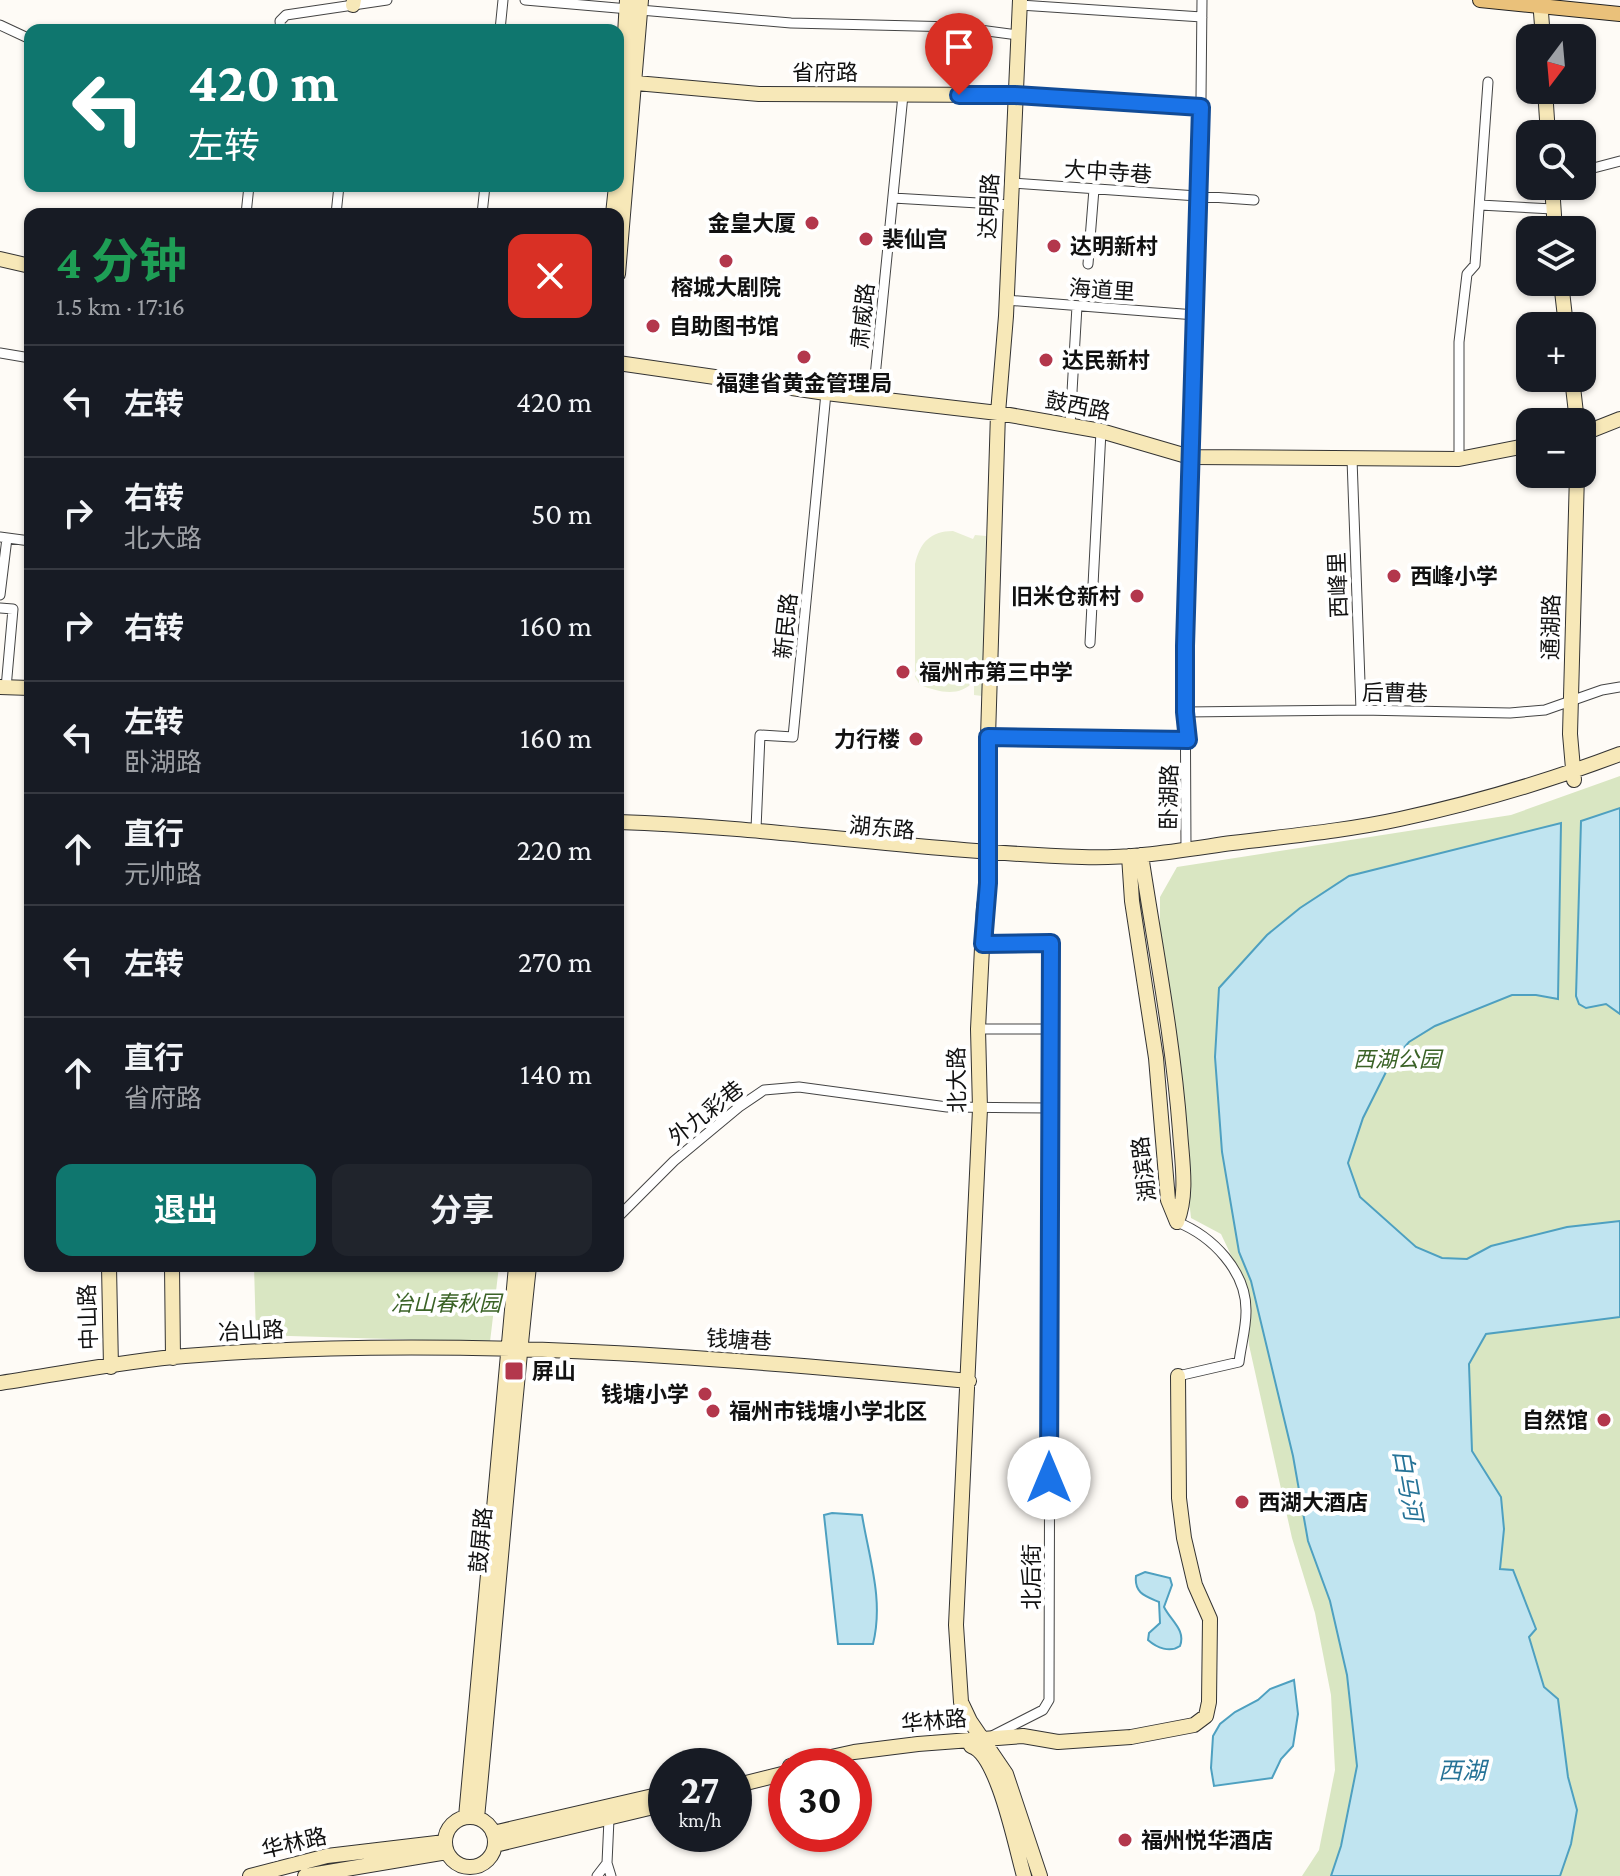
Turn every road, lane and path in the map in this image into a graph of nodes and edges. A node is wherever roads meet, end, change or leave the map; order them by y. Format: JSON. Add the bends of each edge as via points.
{"nodes":[{"id":1,"x":387,"y":0,"type":"edge"},
{"id":2,"x":503,"y":0,"type":"edge"},
{"id":3,"x":525,"y":0,"type":"edge"},
{"id":4,"x":1202,"y":0,"type":"edge"},
{"id":5,"x":1480,"y":0,"type":"edge"},
{"id":6,"x":354,"y":3,"type":"edge"},
{"id":7,"x":1020,"y":3,"type":"edge"},
{"id":8,"x":1540,"y":3,"type":"edge"},
{"id":9,"x":634,"y":4,"type":"edge"},
{"id":10,"x":1620,"y":14,"type":"edge"},
{"id":11,"x":1202,"y":17,"type":"junction"},
{"id":12,"x":280,"y":24,"type":"edge"},
{"id":13,"x":501,"y":24,"type":"edge"},
{"id":14,"x":1542,"y":24,"type":"edge"},
{"id":15,"x":0,"y":25,"type":"edge"},
{"id":16,"x":1018,"y":35,"type":"junction"},
{"id":17,"x":24,"y":36,"type":"edge"},
{"id":18,"x":625,"y":82,"type":"edge"},
{"id":19,"x":1488,"y":82,"type":"dead end"},
{"id":20,"x":903,"y":95,"type":"junction"},
{"id":21,"x":1015,"y":95,"type":"junction"},
{"id":22,"x":1201,"y":107,"type":"junction"},
{"id":23,"x":624,"y":109,"type":"edge"},
{"id":24,"x":1620,"y":161,"type":"edge"},
{"id":25,"x":1596,"y":167,"type":"edge"},
{"id":26,"x":1013,"y":183,"type":"junction"},
{"id":27,"x":1094,"y":189,"type":"junction"},
{"id":28,"x":1200,"y":196,"type":"junction"},
{"id":29,"x":893,"y":198,"type":"junction"},
{"id":30,"x":1254,"y":200,"type":"dead end"},
{"id":31,"x":1553,"y":200,"type":"edge"},
{"id":32,"x":1012,"y":205,"type":"junction"},
{"id":33,"x":1480,"y":205,"type":"junction"},
{"id":34,"x":1553,"y":209,"type":"junction"},
{"id":35,"x":1554,"y":216,"type":"edge"},
{"id":36,"x":0,"y":259,"type":"edge"},
{"id":37,"x":1088,"y":264,"type":"dead end"},
{"id":38,"x":24,"y":265,"type":"edge"},
{"id":39,"x":1006,"y":300,"type":"junction"},
{"id":40,"x":1077,"y":306,"type":"junction"},
{"id":41,"x":1195,"y":315,"type":"junction"},
{"id":42,"x":0,"y":353,"type":"edge"},
{"id":43,"x":24,"y":357,"type":"edge"},
{"id":44,"x":624,"y":364,"type":"edge"},
{"id":45,"x":826,"y":393,"type":"junction"},
{"id":46,"x":873,"y":397,"type":"junction"},
{"id":47,"x":998,"y":413,"type":"junction"},
{"id":48,"x":1620,"y":419,"type":"edge"},
{"id":49,"x":1070,"y":426,"type":"junction"},
{"id":50,"x":1596,"y":428,"type":"edge"},
{"id":51,"x":1101,"y":431,"type":"junction"},
{"id":52,"x":1516,"y":448,"type":"edge"},
{"id":53,"x":1190,"y":457,"type":"junction"},
{"id":54,"x":1352,"y":459,"type":"junction"},
{"id":55,"x":1459,"y":459,"type":"junction"},
{"id":56,"x":1577,"y":488,"type":"edge"},
{"id":57,"x":3,"y":538,"type":"edge"},
{"id":58,"x":24,"y":540,"type":"edge"},
{"id":59,"x":0,"y":595,"type":"edge"},
{"id":60,"x":0,"y":608,"type":"edge"},
{"id":61,"x":1090,"y":643,"type":"dead end"},
{"id":62,"x":1620,"y":687,"type":"edge"},
{"id":63,"x":24,"y":689,"type":"edge"},
{"id":64,"x":2,"y":691,"type":"edge"},
{"id":65,"x":24,"y":696,"type":"edge"},
{"id":66,"x":1572,"y":700,"type":"junction"},
{"id":67,"x":1361,"y":710,"type":"junction"},
{"id":68,"x":1185,"y":712,"type":"junction"},
{"id":69,"x":988,"y":737,"type":"junction"},
{"id":70,"x":1188,"y":740,"type":"junction"},
{"id":71,"x":1620,"y":754,"type":"edge"},
{"id":72,"x":1620,"y":764,"type":"edge"},
{"id":73,"x":1573,"y":776,"type":"junction"},
{"id":74,"x":624,"y":822,"type":"edge"},
{"id":75,"x":756,"y":829,"type":"junction"},
{"id":76,"x":624,"y":830,"type":"edge"},
{"id":77,"x":1186,"y":849,"type":"junction"},
{"id":78,"x":986,"y":855,"type":"junction"},
{"id":79,"x":1135,"y":860,"type":"junction"},
{"id":80,"x":983,"y":944,"type":"junction"},
{"id":81,"x":978,"y":1029,"type":"junction"},
{"id":82,"x":1051,"y":1029,"type":"junction"},
{"id":83,"x":1050,"y":1108,"type":"junction"},
{"id":84,"x":980,"y":1109,"type":"junction"},
{"id":85,"x":624,"y":1211,"type":"edge"},
{"id":86,"x":1177,"y":1222,"type":"joint"},
{"id":87,"x":109,"y":1272,"type":"edge"},
{"id":88,"x":172,"y":1272,"type":"edge"},
{"id":89,"x":516,"y":1272,"type":"edge"},
{"id":90,"x":528,"y":1272,"type":"edge"},
{"id":91,"x":513,"y":1348,"type":"junction"},
{"id":92,"x":173,"y":1358,"type":"junction"},
{"id":93,"x":111,"y":1367,"type":"junction"},
{"id":94,"x":1178,"y":1376,"type":"joint"},
{"id":95,"x":969,"y":1381,"type":"junction"},
{"id":96,"x":0,"y":1383,"type":"edge"},
{"id":97,"x":981,"y":1744,"type":"junction"},
{"id":98,"x":872,"y":1750,"type":"edge"},
{"id":99,"x":872,"y":1757,"type":"edge"},
{"id":100,"x":648,"y":1798,"type":"edge"},
{"id":101,"x":648,"y":1809,"type":"edge"},
{"id":102,"x":471,"y":1818,"type":"junction"},
{"id":103,"x":609,"y":1819,"type":"junction"},
{"id":104,"x":494,"y":1839,"type":"junction"},
{"id":105,"x":446,"y":1847,"type":"junction"},
{"id":106,"x":607,"y":1863,"type":"junction"},
{"id":107,"x":250,"y":1876,"type":"edge"},
{"id":108,"x":305,"y":1876,"type":"edge"},
{"id":109,"x":597,"y":1876,"type":"edge"},
{"id":110,"x":611,"y":1876,"type":"edge"},
{"id":111,"x":1024,"y":1876,"type":"edge"},
{"id":112,"x":1040,"y":1876,"type":"edge"}],
"edges":[{"from":1,"to":6,"type":"street"},
{"from":2,"to":13,"type":"street"},
{"from":3,"to":9,"type":"street"},
{"from":4,"to":11,"type":"street","name":"卧湖路"},
{"from":5,"to":8,"type":"main road"},
{"from":6,"to":12,"type":"street","via":[[286,15]]},
{"from":7,"to":11,"type":"street"},
{"from":7,"to":16,"type":"street","name":"达明路"},
{"from":8,"to":10,"type":"main road"},
{"from":8,"to":14,"type":"street"},
{"from":9,"to":16,"type":"street","via":[[791,23],[957,27]]},
{"from":9,"to":18,"type":"street"},
{"from":11,"to":22,"type":"street","name":"卧湖路"},
{"from":15,"to":17,"type":"street"},
{"from":16,"to":21,"type":"street","name":"达明路"},
{"from":18,"to":20,"type":"street","name":"省府路","via":[[759,94]]},
{"from":18,"to":23,"type":"street"},
{"from":19,"to":33,"type":"street"},
{"from":20,"to":21,"type":"street","name":"省府路"},
{"from":20,"to":29,"type":"street","name":"肃威路"},
{"from":21,"to":22,"type":"street"},
{"from":21,"to":26,"type":"street","name":"达明路"},
{"from":22,"to":28,"type":"street","name":"卧湖路"},
{"from":24,"to":25,"type":"street"},
{"from":26,"to":27,"type":"street","name":"大中寺巷"},
{"from":26,"to":32,"type":"street","name":"达明路"},
{"from":27,"to":28,"type":"street","name":"大中寺巷"},
{"from":27,"to":37,"type":"street"},
{"from":28,"to":30,"type":"street","name":"大中寺巷"},
{"from":28,"to":41,"type":"street","name":"卧湖路"},
{"from":29,"to":32,"type":"street"},
{"from":29,"to":46,"type":"street","name":"肃威路"},
{"from":31,"to":34,"type":"street"},
{"from":32,"to":39,"type":"street","name":"达明路"},
{"from":33,"to":34,"type":"street"},
{"from":33,"to":55,"type":"street","via":[[1475,265],[1467,274],[1459,342]]},
{"from":34,"to":35,"type":"street"},
{"from":36,"to":38,"type":"street"},
{"from":39,"to":40,"type":"street","name":"海道里"},
{"from":39,"to":47,"type":"street","name":"达明路"},
{"from":40,"to":41,"type":"street","name":"海道里"},
{"from":40,"to":49,"type":"street"},
{"from":41,"to":53,"type":"street","name":"卧湖路"},
{"from":42,"to":43,"type":"street"},
{"from":44,"to":45,"type":"street","name":"鼓西路"},
{"from":45,"to":46,"type":"street","name":"鼓西路"},
{"from":45,"to":75,"type":"street","name":"新民路","via":[[793,737],[760,735]]},
{"from":46,"to":47,"type":"street","name":"鼓西路"},
{"from":47,"to":49,"type":"street","name":"鼓西路"},
{"from":47,"to":69,"type":"street","name":"北大路"},
{"from":48,"to":50,"type":"street"},
{"from":49,"to":51,"type":"street","name":"鼓西路"},
{"from":51,"to":53,"type":"street","name":"鼓西路"},
{"from":51,"to":61,"type":"street"},
{"from":52,"to":55,"type":"street","name":"鼓西路"},
{"from":53,"to":54,"type":"street","name":"鼓西路"},
{"from":53,"to":68,"type":"street","name":"卧湖路"},
{"from":54,"to":55,"type":"street","name":"鼓西路"},
{"from":54,"to":67,"type":"street","name":"西峰里"},
{"from":56,"to":66,"type":"street","name":"通湖路"},
{"from":57,"to":58,"type":"street"},
{"from":57,"to":59,"type":"street"},
{"from":60,"to":64,"type":"street","via":[[13,609]]},
{"from":62,"to":66,"type":"street","name":"后曹巷"},
{"from":63,"to":64,"type":"street"},
{"from":64,"to":65,"type":"street"},
{"from":66,"to":67,"type":"street","name":"后曹巷","via":[[1545,710],[1510,713]]},
{"from":66,"to":73,"type":"street","name":"通湖路"},
{"from":67,"to":68,"type":"street","name":"后曹巷"},
{"from":68,"to":70,"type":"street","name":"卧湖路"},
{"from":69,"to":70,"type":"street"},
{"from":69,"to":78,"type":"street","name":"北大路"},
{"from":70,"to":77,"type":"street","name":"卧湖路"},
{"from":71,"to":73,"type":"street"},
{"from":72,"to":73,"type":"street"},
{"from":73,"to":77,"type":"street","via":[[1399,819]]},
{"from":73,"to":79,"type":"street","via":[[1378,832]]},
{"from":74,"to":75,"type":"street","name":"湖东路"},
{"from":75,"to":78,"type":"street","name":"湖东路"},
{"from":76,"to":78,"type":"street","name":"湖东路"},
{"from":77,"to":79,"type":"street"},
{"from":78,"to":79,"type":"street","name":"湖东路","via":[[1083,865]]},
{"from":78,"to":80,"type":"street","name":"北大路"},
{"from":79,"to":86,"type":"street","name":"湖滨路","via":[[1164,994],[1179,1111],[1184,1202]]},
{"from":80,"to":81,"type":"street","name":"北大路"},
{"from":80,"to":82,"type":"street","name":"北后街","via":[[1051,943]]},
{"from":81,"to":82,"type":"street"},
{"from":81,"to":84,"type":"street","name":"北大路"},
{"from":82,"to":83,"type":"street","name":"北后街"},
{"from":83,"to":84,"type":"street","name":"外九彩巷"},
{"from":83,"to":97,"type":"street","name":"北后街","via":[[1049,1700],[1043,1710]]},
{"from":84,"to":85,"type":"street","name":"外九彩巷","via":[[799,1087],[764,1090],[674,1161]]},
{"from":84,"to":95,"type":"street","name":"北大路"},
{"from":86,"to":94,"type":"street","via":[[1223,1254],[1240,1280],[1246,1312],[1239,1362]]},
{"from":87,"to":93,"type":"street","name":"中山路"},
{"from":88,"to":92,"type":"street"},
{"from":89,"to":91,"type":"street","name":"鼓屏路"},
{"from":90,"to":91,"type":"street","name":"鼓屏路"},
{"from":91,"to":92,"type":"street","name":"冶山路","via":[[349,1348]]},
{"from":91,"to":95,"type":"street","name":"钱塘巷"},
{"from":91,"to":102,"type":"street","name":"鼓屏路","via":[[498,1608]]},
{"from":92,"to":93,"type":"street","name":"冶山路"},
{"from":93,"to":96,"type":"street","name":"冶山路"},
{"from":94,"to":97,"type":"street","via":[[1182,1524],[1188,1561],[1210,1619],[1206,1716],[1194,1725],[1131,1737],[1058,1742],[1023,1736]]},
{"from":95,"to":97,"type":"street","name":"北大路","via":[[956,1625],[961,1702]]},
{"from":97,"to":98,"type":"street","name":"华林路"},
{"from":97,"to":99,"type":"street","name":"华林路"},
{"from":97,"to":111,"type":"street","name":"华林路","via":[[1000,1789]]},
{"from":97,"to":112,"type":"street","name":"华林路","via":[[1006,1774]]},
{"from":100,"to":104,"type":"street"},
{"from":101,"to":103,"type":"street"},
{"from":102,"to":104,"type":"street","via":[[490,1826]]},
{"from":102,"to":105,"type":"street","via":[[451,1826]]},
{"from":103,"to":104,"type":"street"},
{"from":103,"to":106,"type":"street"},
{"from":104,"to":105,"type":"street","via":[[486,1862],[472,1868],[457,1864]]},
{"from":105,"to":107,"type":"street","name":"华林路","via":[[327,1856]]},
{"from":105,"to":108,"type":"street","name":"华林路"},
{"from":106,"to":109,"type":"street"},
{"from":106,"to":110,"type":"street"}]}
